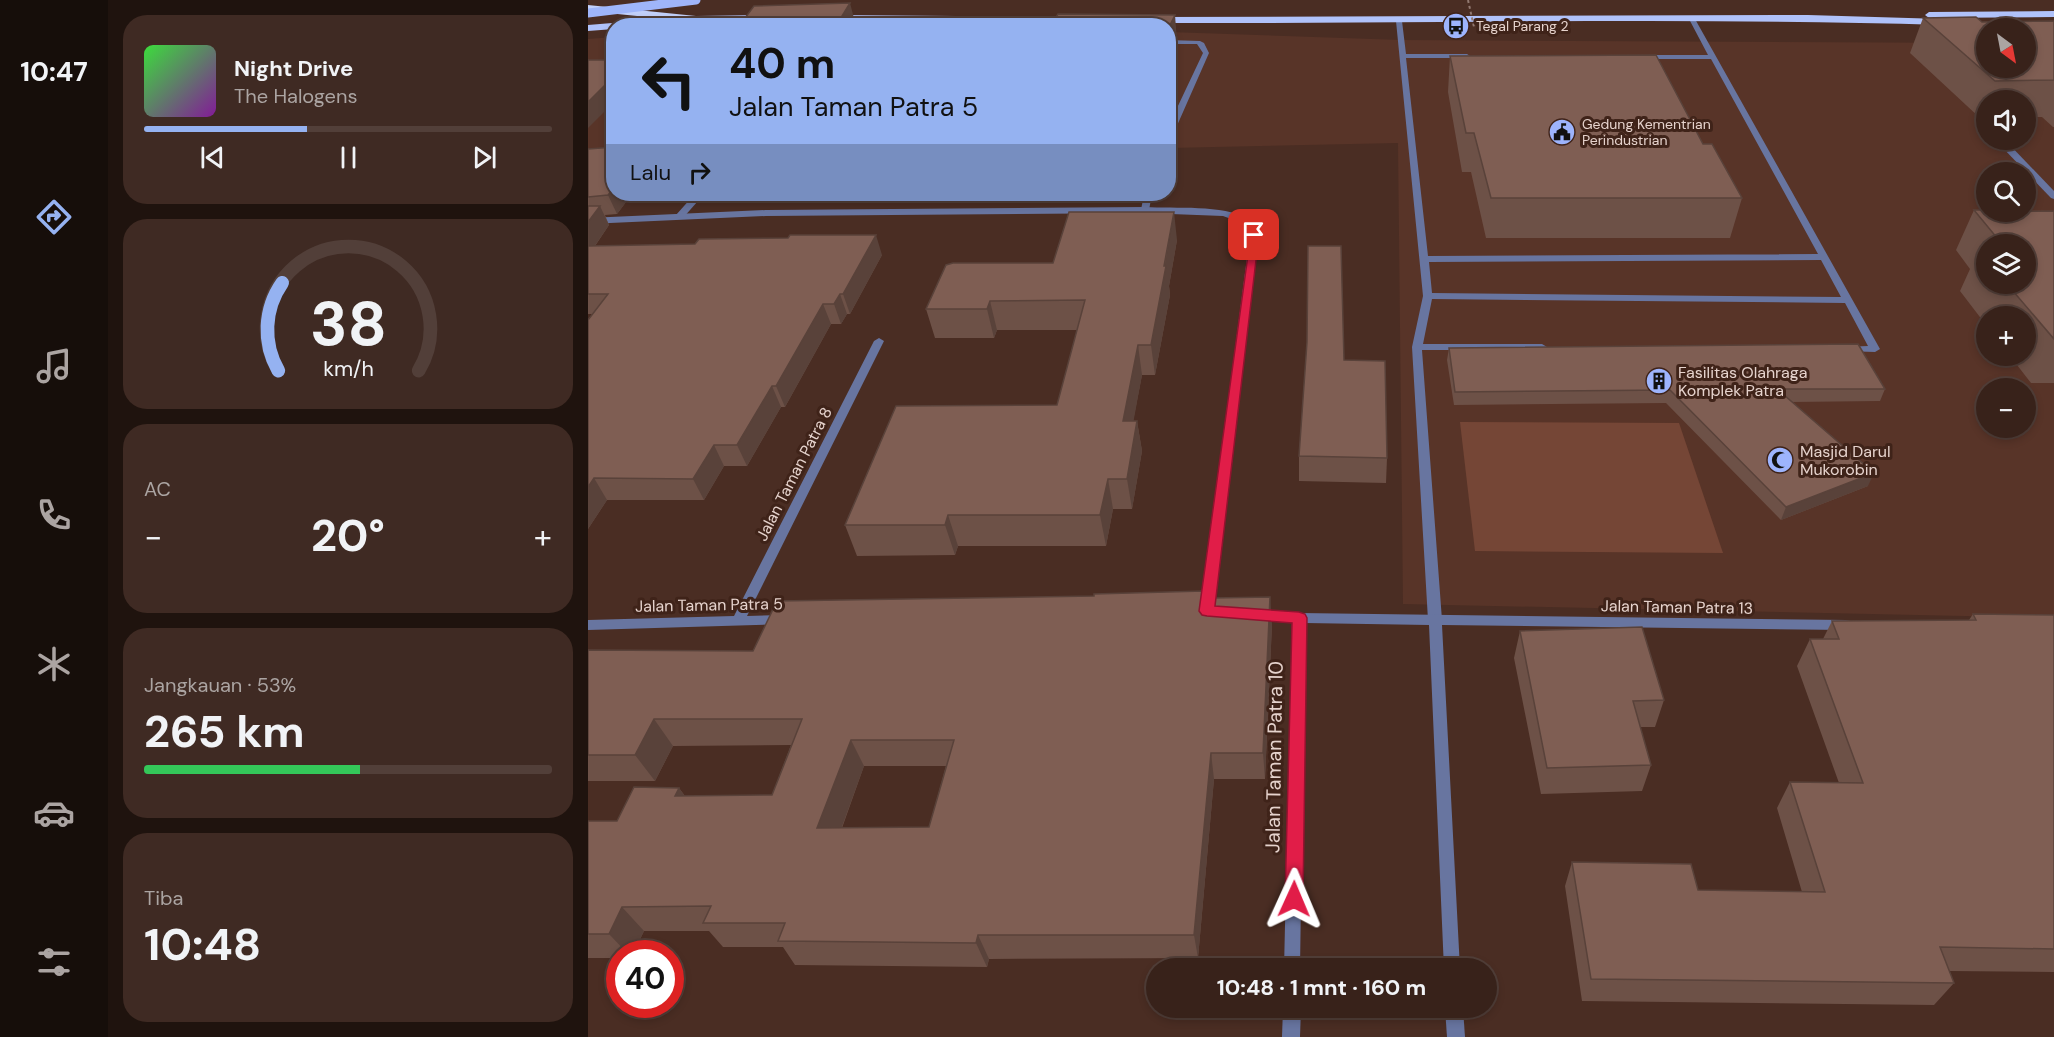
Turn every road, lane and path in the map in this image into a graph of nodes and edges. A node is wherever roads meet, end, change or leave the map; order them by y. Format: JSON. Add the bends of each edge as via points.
{"nodes":[{"id":1,"x":696,"y":0,"type":"edge"},
{"id":2,"x":1468,"y":0,"type":"edge"},
{"id":3,"x":588,"y":10,"type":"edge"},
{"id":4,"x":2054,"y":14,"type":"edge"},
{"id":5,"x":933,"y":17,"type":"joint"},
{"id":6,"x":684,"y":18,"type":"edge"},
{"id":7,"x":820,"y":18,"type":"edge"},
{"id":8,"x":956,"y":18,"type":"edge"},
{"id":9,"x":1692,"y":19,"type":"junction"},
{"id":10,"x":1878,"y":19,"type":"junction"},
{"id":11,"x":1176,"y":20,"type":"edge"},
{"id":12,"x":1399,"y":21,"type":"junction"},
{"id":13,"x":2054,"y":24,"type":"edge"},
{"id":14,"x":606,"y":27,"type":"edge"},
{"id":15,"x":1474,"y":27,"type":"dead end"},
{"id":16,"x":588,"y":28,"type":"edge"},
{"id":17,"x":1176,"y":42,"type":"edge"},
{"id":18,"x":1402,"y":56,"type":"junction"},
{"id":19,"x":1474,"y":56,"type":"edge"},
{"id":20,"x":1629,"y":57,"type":"edge"},
{"id":21,"x":1713,"y":57,"type":"junction"},
{"id":22,"x":1176,"y":119,"type":"edge"},
{"id":23,"x":2009,"y":150,"type":"edge"},
{"id":24,"x":2054,"y":196,"type":"edge"},
{"id":25,"x":693,"y":201,"type":"edge"},
{"id":26,"x":1147,"y":201,"type":"edge"},
{"id":27,"x":1145,"y":210,"type":"junction"},
{"id":28,"x":679,"y":217,"type":"junction"},
{"id":29,"x":588,"y":221,"type":"edge"},
{"id":30,"x":1823,"y":257,"type":"junction"},
{"id":31,"x":1424,"y":259,"type":"junction"},
{"id":32,"x":1428,"y":296,"type":"junction"},
{"id":33,"x":1847,"y":300,"type":"junction"},
{"id":34,"x":879,"y":341,"type":"dead end"},
{"id":35,"x":1417,"y":347,"type":"junction"},
{"id":36,"x":1558,"y":347,"type":"edge"},
{"id":37,"x":1839,"y":349,"type":"edge"},
{"id":38,"x":1206,"y":611,"type":"edge"},
{"id":39,"x":1246,"y":613,"type":"edge"},
{"id":40,"x":1299,"y":618,"type":"junction"},
{"id":41,"x":797,"y":620,"type":"edge"},
{"id":42,"x":1435,"y":620,"type":"junction"},
{"id":43,"x":738,"y":621,"type":"junction"},
{"id":44,"x":588,"y":625,"type":"edge"},
{"id":45,"x":1863,"y":626,"type":"edge"},
{"id":46,"x":1292,"y":958,"type":"edge"},
{"id":47,"x":1451,"y":958,"type":"edge"},
{"id":48,"x":1292,"y":1018,"type":"edge"},
{"id":49,"x":1455,"y":1018,"type":"edge"},
{"id":50,"x":1291,"y":1037,"type":"edge"},
{"id":51,"x":1456,"y":1037,"type":"edge"}],
"edges":[{"from":1,"to":3,"type":"main road","bridge":true},
{"from":2,"to":15,"type":"path","bridge":true},
{"from":3,"to":6,"type":"highway"},
{"from":4,"to":10,"type":"highway"},
{"from":5,"to":7,"type":"highway"},
{"from":5,"to":8,"type":"highway"},
{"from":9,"to":10,"type":"highway"},
{"from":9,"to":12,"type":"highway"},
{"from":9,"to":21,"type":"street"},
{"from":10,"to":13,"type":"highway","via":[[1941,24]]},
{"from":11,"to":12,"type":"highway"},
{"from":12,"to":18,"type":"street"},
{"from":14,"to":16,"type":"highway"},
{"from":17,"to":22,"type":"street","via":[[1198,42],[1206,53]]},
{"from":18,"to":19,"type":"street"},
{"from":18,"to":31,"type":"street"},
{"from":20,"to":21,"type":"street"},
{"from":21,"to":30,"type":"street"},
{"from":23,"to":24,"type":"street"},
{"from":25,"to":28,"type":"street"},
{"from":26,"to":27,"type":"street"},
{"from":27,"to":28,"type":"street"},
{"from":27,"to":38,"type":"street","via":[[1224,213],[1245,221],[1254,235]]},
{"from":28,"to":29,"type":"street"},
{"from":30,"to":31,"type":"street"},
{"from":30,"to":33,"type":"street"},
{"from":31,"to":32,"type":"street"},
{"from":32,"to":33,"type":"street"},
{"from":32,"to":35,"type":"street"},
{"from":33,"to":37,"type":"street","via":[[1875,349]]},
{"from":34,"to":43,"type":"street","name":"Jalan Taman Patra 8"},
{"from":35,"to":36,"type":"street"},
{"from":35,"to":42,"type":"street"},
{"from":39,"to":40,"type":"street"},
{"from":40,"to":42,"type":"street","name":"Jalan Taman Patra 13"},
{"from":40,"to":46,"type":"street","name":"Jalan Taman Patra 10"},
{"from":41,"to":43,"type":"street","name":"Jalan Taman Patra 5"},
{"from":42,"to":45,"type":"street","name":"Jalan Taman Patra 13"},
{"from":42,"to":47,"type":"street"},
{"from":43,"to":44,"type":"street","name":"Jalan Taman Patra 5"},
{"from":48,"to":50,"type":"street"},
{"from":49,"to":51,"type":"street"}]}
